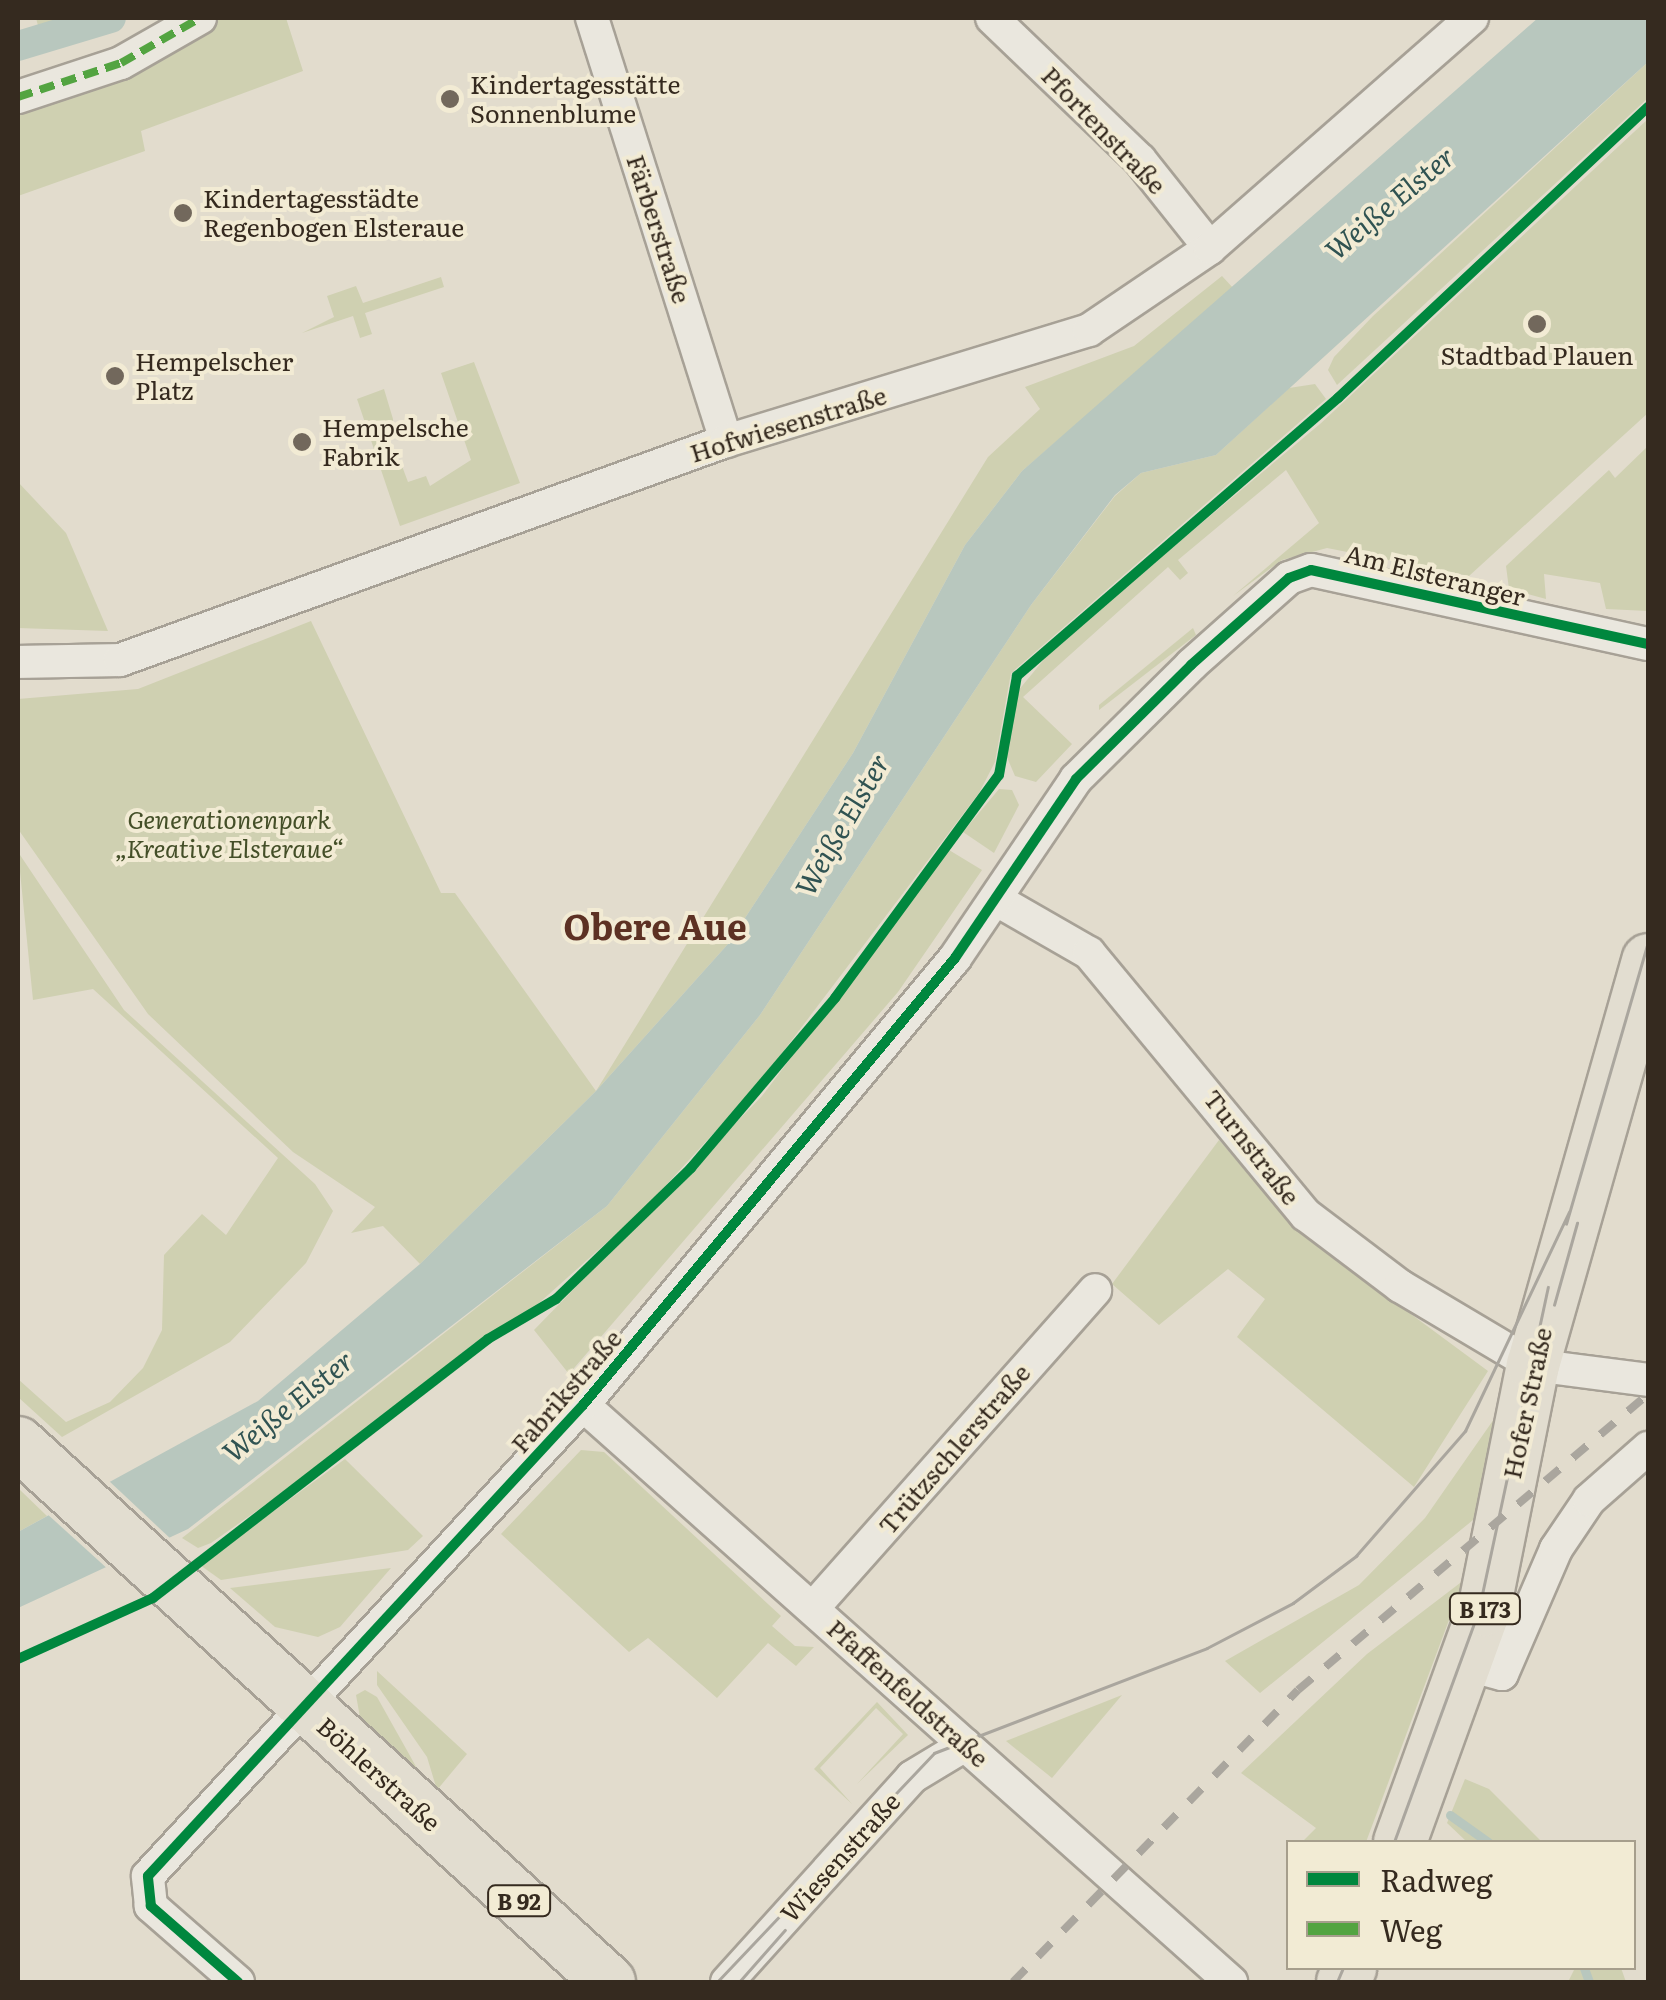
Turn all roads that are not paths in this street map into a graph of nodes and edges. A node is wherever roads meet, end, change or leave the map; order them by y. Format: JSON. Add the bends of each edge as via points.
{"nodes":[{"id":1,"x":200,"y":18,"type":"edge"},
{"id":2,"x":592,"y":18,"type":"edge"},
{"id":3,"x":992,"y":18,"type":"edge"},
{"id":4,"x":1472,"y":18,"type":"edge"},
{"id":5,"x":18,"y":97,"type":"edge"},
{"id":6,"x":1210,"y":248,"type":"junction"},
{"id":7,"x":726,"y":442,"type":"junction"},
{"id":8,"x":1648,"y":644,"type":"edge"},
{"id":9,"x":18,"y":662,"type":"edge"},
{"id":10,"x":997,"y":900,"type":"junction"},
{"id":11,"x":1648,"y":960,"type":"edge"},
{"id":12,"x":1095,"y":1290,"type":"dead end"},
{"id":13,"x":1533,"y":1364,"type":"junction"},
{"id":14,"x":1648,"y":1380,"type":"edge"},
{"id":15,"x":583,"y":1406,"type":"junction"},
{"id":16,"x":1648,"y":1448,"type":"edge"},
{"id":17,"x":34,"y":1458,"type":"edge"},
{"id":18,"x":813,"y":1608,"type":"junction"},
{"id":19,"x":1468,"y":1665,"type":"junction"},
{"id":20,"x":303,"y":1705,"type":"junction"},
{"id":21,"x":965,"y":1745,"type":"junction"},
{"id":22,"x":1401,"y":1840,"type":"edge"},
{"id":23,"x":238,"y":1982,"type":"edge"},
{"id":24,"x":608,"y":1982,"type":"edge"},
{"id":25,"x":727,"y":1982,"type":"edge"},
{"id":26,"x":1230,"y":1982,"type":"edge"}],
"edges":[{"from":1,"to":5,"type":"street","via":[[122,63]]},
{"from":2,"to":7,"type":"street","name":"Färberstraße"},
{"from":3,"to":6,"type":"street","name":"Pfortenstraße","via":[[1140,160]]},
{"from":4,"to":6,"type":"street","name":"Hofwiesenstraße"},
{"from":6,"to":7,"type":"street","name":"Hofwiesenstraße","via":[[1088,330]]},
{"from":7,"to":9,"type":"street","name":"Hofwiesenstraße","via":[[120,660]]},
{"from":8,"to":10,"type":"street","name":"Am Elsteranger","via":[[1335,570],[1290,578],[1076,779]]},
{"from":10,"to":13,"type":"street","name":"Turnstraße","via":[[1088,953],[1306,1215],[1400,1286]]},
{"from":10,"to":15,"type":"street","name":"Fabrikstraße"},
{"from":11,"to":13,"type":"main road","name":"Hofer Straße","number":"B 173"},
{"from":12,"to":18,"type":"street","name":"Trützschlerstraße"},
{"from":13,"to":14,"type":"street"},
{"from":13,"to":19,"type":"main road","name":"Hofer Straße","number":"B 173"},
{"from":15,"to":18,"type":"street","name":"Pfaffenfeldstraße"},
{"from":15,"to":20,"type":"street","name":"Fabrikstraße"},
{"from":16,"to":19,"type":"street","via":[[1589,1500],[1556,1549],[1502,1674]]},
{"from":17,"to":20,"type":"main road","name":"Böhlerstraße","number":"B 92"},
{"from":18,"to":21,"type":"street","name":"Pfaffenfeldstraße"},
{"from":19,"to":22,"type":"main road","name":"Hofer Straße","number":"B 173"},
{"from":20,"to":23,"type":"street","name":"Fabrikstraße","via":[[143,1888]]},
{"from":20,"to":24,"type":"main road","name":"Böhlerstraße","number":"B 92"},
{"from":21,"to":25,"type":"street","name":"Wiesenstraße","via":[[912,1777]]},
{"from":21,"to":26,"type":"street","name":"Pfaffenfeldstraße"}]}
